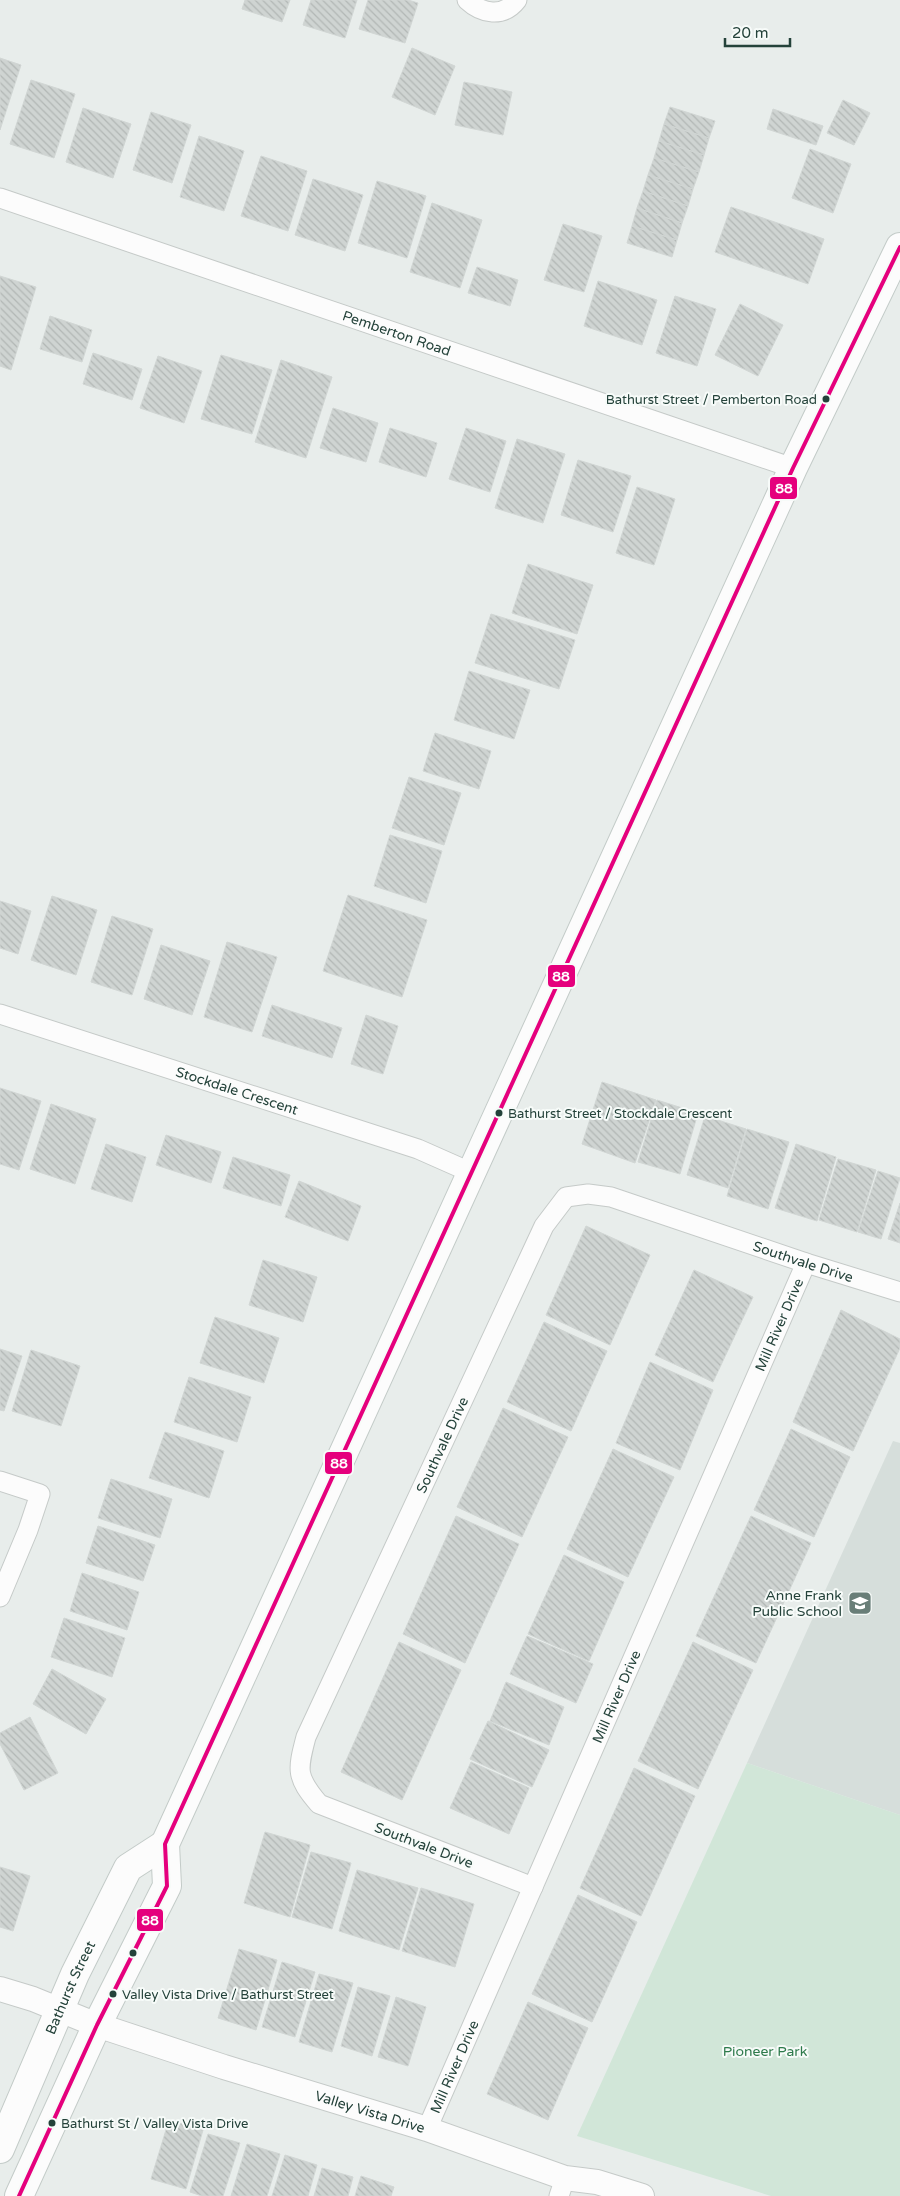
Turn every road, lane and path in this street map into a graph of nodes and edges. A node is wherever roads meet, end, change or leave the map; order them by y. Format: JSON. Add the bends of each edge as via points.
{"nodes":[{"id":1,"x":467,"y":0,"type":"edge"},
{"id":2,"x":517,"y":0,"type":"edge"},
{"id":3,"x":0,"y":198,"type":"edge"},
{"id":4,"x":900,"y":247,"type":"edge"},
{"id":5,"x":793,"y":468,"type":"junction"},
{"id":6,"x":0,"y":1014,"type":"edge"},
{"id":7,"x":470,"y":1172,"type":"junction"},
{"id":8,"x":806,"y":1263,"type":"junction"},
{"id":9,"x":900,"y":1292,"type":"edge"},
{"id":10,"x":0,"y":1481,"type":"edge"},
{"id":11,"x":0,"y":1597,"type":"edge"},
{"id":12,"x":165,"y":1844,"type":"junction"},
{"id":13,"x":533,"y":1886,"type":"junction"},
{"id":14,"x":0,"y":1989,"type":"edge"},
{"id":15,"x":60,"y":2010,"type":"junction"},
{"id":16,"x":98,"y":2025,"type":"junction"},
{"id":17,"x":427,"y":2129,"type":"junction"},
{"id":18,"x":0,"y":2149,"type":"edge"},
{"id":19,"x":562,"y":2187,"type":"edge"},
{"id":20,"x":19,"y":2196,"type":"edge"},
{"id":21,"x":642,"y":2196,"type":"edge"}],
"edges":[{"from":1,"to":2,"type":"street","via":[[484,12],[494,13],[505,10]]},
{"from":3,"to":5,"type":"street","name":"Pemberton Road"},
{"from":4,"to":5,"type":"main road"},
{"from":5,"to":7,"type":"main road"},
{"from":6,"to":7,"type":"street","name":"Stockdale Crescent","via":[[418,1149]]},
{"from":7,"to":12,"type":"main road"},
{"from":8,"to":9,"type":"street","name":"Southvale Drive"},
{"from":8,"to":13,"type":"street","name":"Mill River Drive"},
{"from":8,"to":13,"type":"street","name":"Southvale Drive","via":[[611,1197],[588,1194],[566,1197],[544,1226],[306,1738],[298,1767],[304,1787],[319,1804]]},
{"from":10,"to":11,"type":"street","via":[[40,1494]]},
{"from":12,"to":15,"type":"main road","name":"Bathurst Street","via":[[128,1868]]},
{"from":12,"to":16,"type":"main road","via":[[167,1886]]},
{"from":13,"to":17,"type":"street","name":"Mill River Drive"},
{"from":14,"to":15,"type":"street","name":"Valley Vista Drive"},
{"from":15,"to":16,"type":"street","name":"Valley Vista Drive"},
{"from":15,"to":18,"type":"main road","name":"Bathurst Street"},
{"from":16,"to":17,"type":"street","name":"Valley Vista Drive"},
{"from":16,"to":20,"type":"main road"},
{"from":17,"to":19,"type":"street","name":"Valley Vista Drive"},
{"from":19,"to":21,"type":"street","name":"Valley Vista Drive","via":[[597,2182]]}]}
